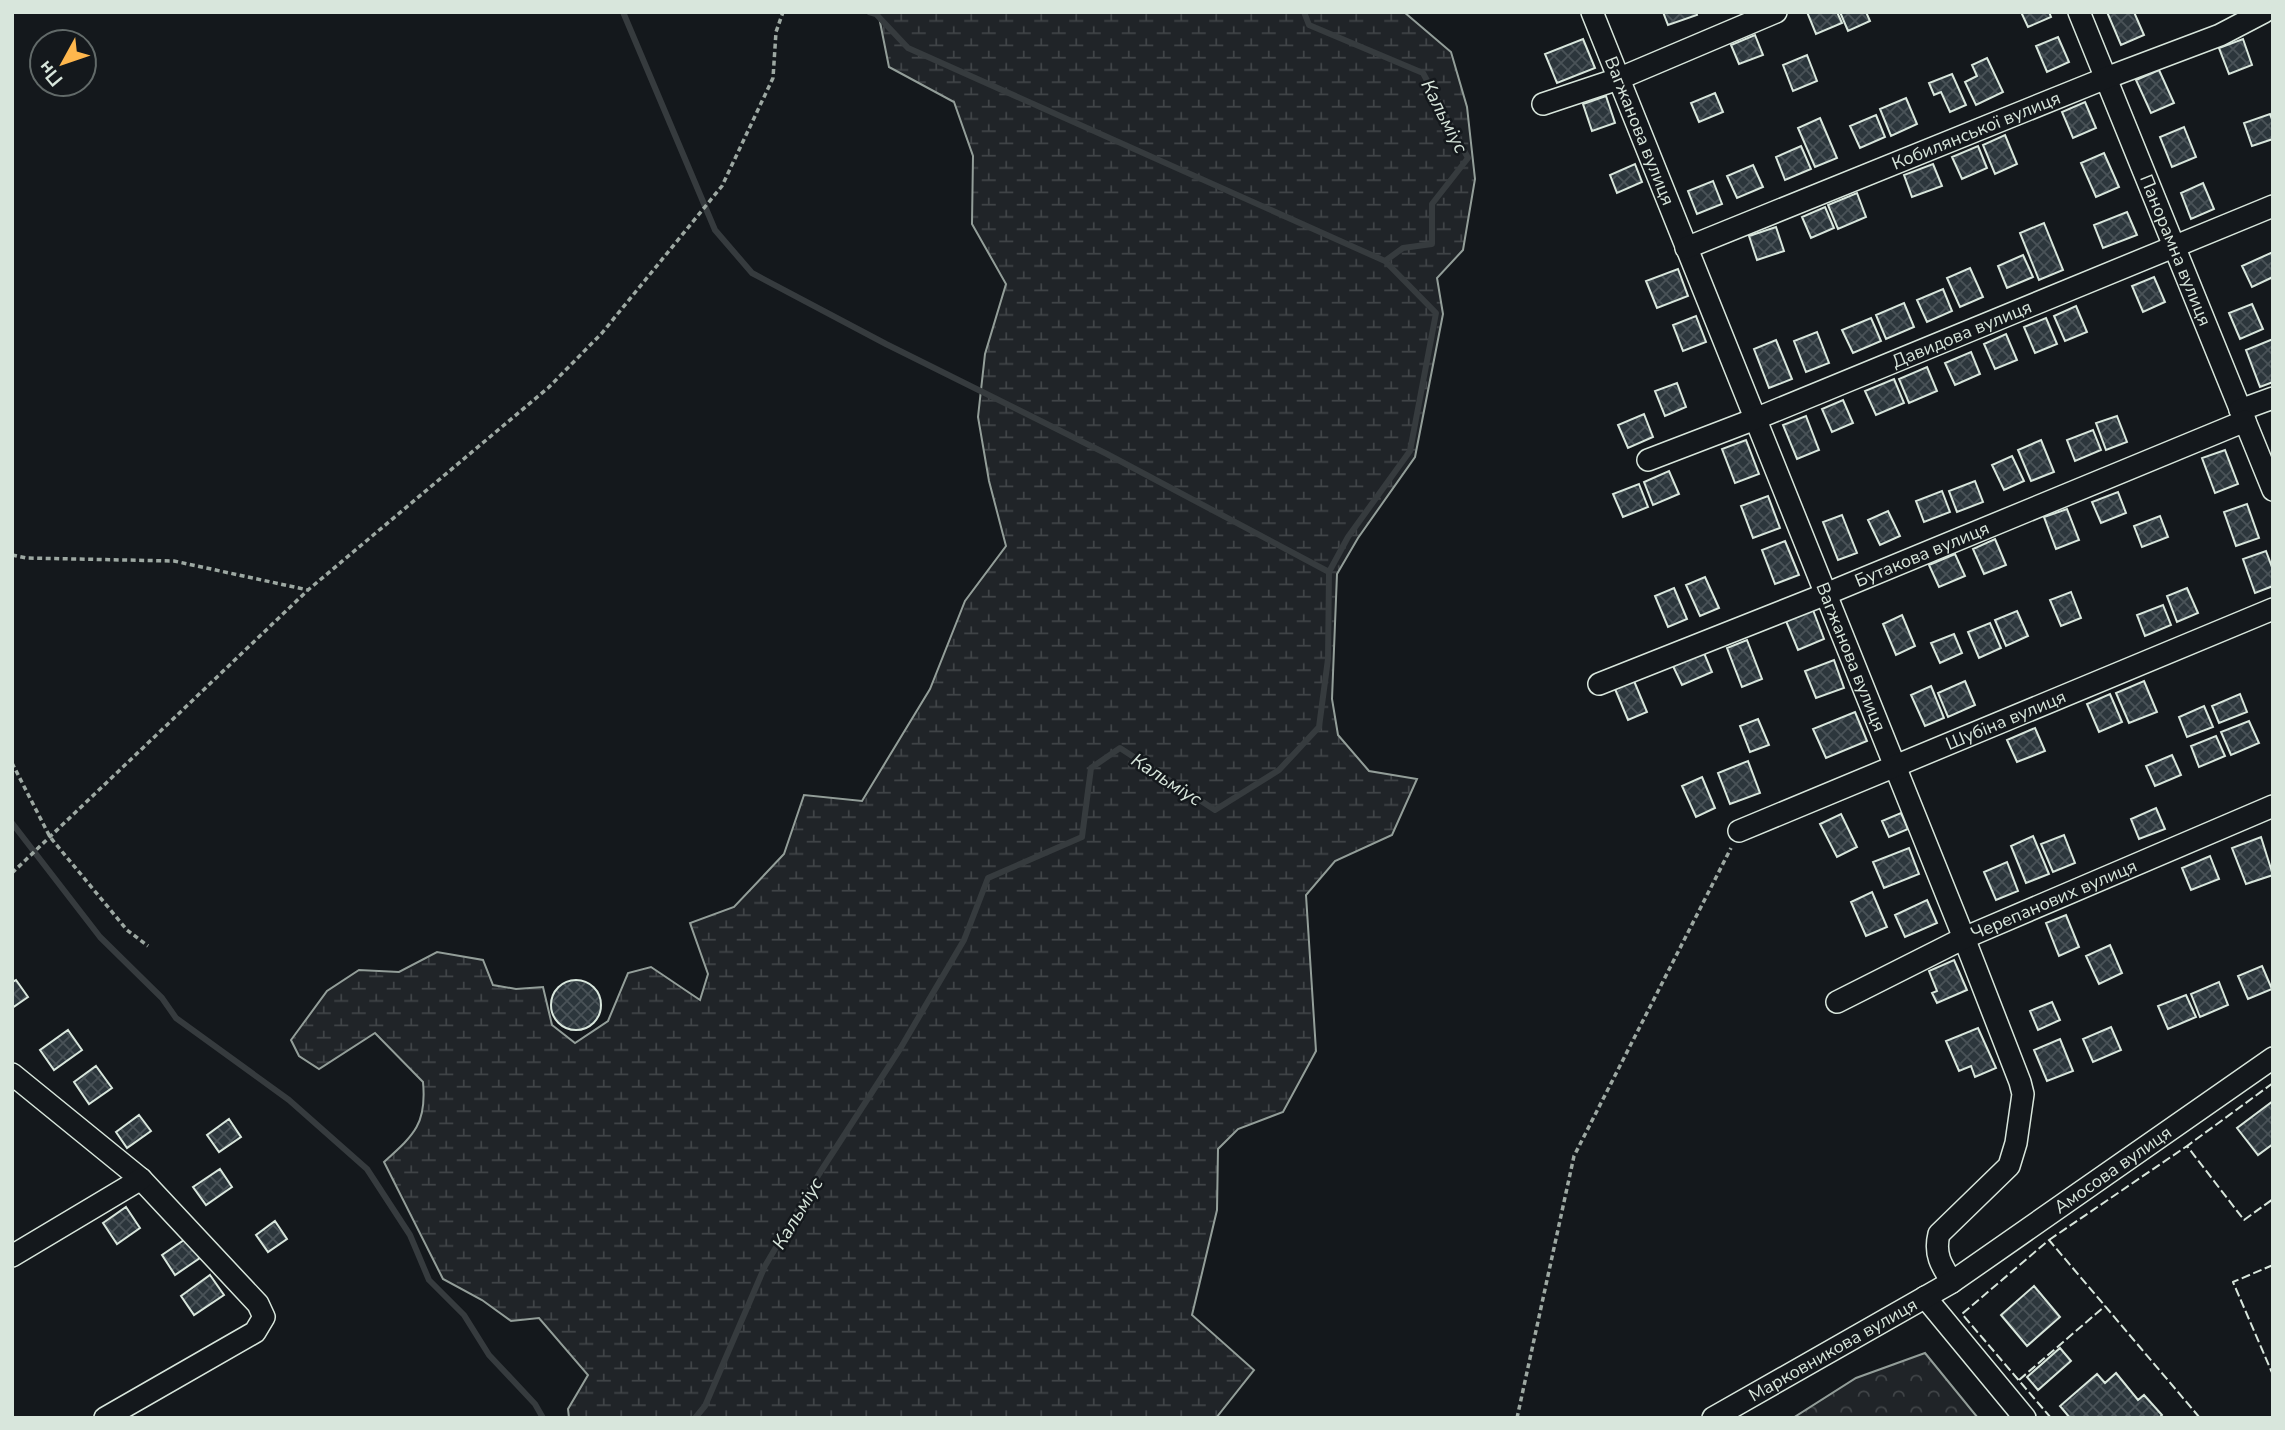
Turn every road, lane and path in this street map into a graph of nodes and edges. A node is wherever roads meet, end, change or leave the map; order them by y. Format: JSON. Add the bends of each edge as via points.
{"nodes":[{"id":1,"x":783,"y":12,"type":"edge"},
{"id":2,"x":1592,"y":12,"type":"edge"},
{"id":3,"x":1776,"y":12,"type":"edge"},
{"id":4,"x":2079,"y":12,"type":"edge"},
{"id":5,"x":2264,"y":12,"type":"edge"},
{"id":6,"x":2106,"y":78,"type":"junction"},
{"id":7,"x":1618,"y":79,"type":"junction"},
{"id":8,"x":1543,"y":104,"type":"dead end"},
{"id":9,"x":2273,"y":206,"type":"edge"},
{"id":10,"x":2174,"y":246,"type":"junction"},
{"id":11,"x":1686,"y":248,"type":"junction"},
{"id":12,"x":2273,"y":398,"type":"edge"},
{"id":13,"x":2243,"y":416,"type":"junction"},
{"id":14,"x":1755,"y":419,"type":"junction"},
{"id":15,"x":1648,"y":460,"type":"dead end"},
{"id":16,"x":2273,"y":490,"type":"edge"},
{"id":17,"x":12,"y":555,"type":"edge"},
{"id":18,"x":307,"y":590,"type":"junction"},
{"id":19,"x":1826,"y":594,"type":"junction"},
{"id":20,"x":2273,"y":609,"type":"edge"},
{"id":21,"x":1599,"y":684,"type":"dead end"},
{"id":22,"x":12,"y":763,"type":"edge"},
{"id":23,"x":1894,"y":767,"type":"junction"},
{"id":24,"x":2273,"y":806,"type":"edge"},
{"id":25,"x":1739,"y":831,"type":"joint"},
{"id":26,"x":50,"y":837,"type":"junction"},
{"id":27,"x":12,"y":873,"type":"edge"},
{"id":28,"x":1964,"y":938,"type":"junction"},
{"id":29,"x":148,"y":946,"type":"dead end"},
{"id":30,"x":1837,"y":1002,"type":"dead end"},
{"id":31,"x":2273,"y":1058,"type":"edge"},
{"id":32,"x":12,"y":1074,"type":"edge"},
{"id":33,"x":141,"y":1179,"type":"junction"},
{"id":34,"x":12,"y":1256,"type":"edge"},
{"id":35,"x":1952,"y":1282,"type":"junction"},
{"id":36,"x":1925,"y":1297,"type":"junction"},
{"id":37,"x":105,"y":1418,"type":"edge"},
{"id":38,"x":1517,"y":1418,"type":"edge"},
{"id":39,"x":1713,"y":1418,"type":"edge"},
{"id":40,"x":2025,"y":1418,"type":"edge"}],
"edges":[{"from":1,"to":18,"type":"path","via":[[776,32],[773,78],[722,186],[691,226],[548,388]]},
{"from":2,"to":7,"type":"street","name":"Вагжанова вулиця"},
{"from":3,"to":7,"type":"street"},
{"from":4,"to":6,"type":"street","name":"Панорамна вулиця"},
{"from":5,"to":6,"type":"street","name":"Кобилянської вулиця","via":[[2220,35]]},
{"from":6,"to":10,"type":"street","name":"Панорамна вулиця"},
{"from":6,"to":11,"type":"street","name":"Кобилянської вулиця"},
{"from":7,"to":8,"type":"street"},
{"from":7,"to":11,"type":"street","name":"Вагжанова вулиця"},
{"from":9,"to":10,"type":"street","name":"Давидова вулиця"},
{"from":10,"to":13,"type":"street","name":"Панорамна вулиця"},
{"from":10,"to":14,"type":"street","name":"Давидова вулиця"},
{"from":11,"to":14,"type":"street","name":"Вагжанова вулиця"},
{"from":12,"to":13,"type":"street","name":"Бутакова вулиця"},
{"from":13,"to":16,"type":"street","name":"Панорамна вулиця"},
{"from":13,"to":19,"type":"street","name":"Бутакова вулиця"},
{"from":14,"to":15,"type":"street","name":"Давидова вулиця"},
{"from":14,"to":19,"type":"street","name":"Вагжанова вулиця"},
{"from":17,"to":18,"type":"path","via":[[174,561]]},
{"from":18,"to":26,"type":"path"},
{"from":19,"to":21,"type":"street","name":"Бутакова вулиця"},
{"from":19,"to":23,"type":"street","name":"Вагжанова вулиця"},
{"from":20,"to":23,"type":"street","name":"Шубіна вулиця"},
{"from":22,"to":26,"type":"path"},
{"from":23,"to":25,"type":"street","name":"Шубіна вулиця"},
{"from":23,"to":28,"type":"street","name":"Вагжанова вулиця"},
{"from":24,"to":28,"type":"street","name":"Черепанових вулиця"},
{"from":25,"to":38,"type":"path","via":[[1574,1156]]},
{"from":26,"to":27,"type":"path"},
{"from":26,"to":29,"type":"path","via":[[127,930]]},
{"from":28,"to":30,"type":"street","name":"Черепанових вулиця"},
{"from":28,"to":35,"type":"street","name":"Вагжанова вулиця","via":[[2022,1094],[2009,1166],[1939,1234],[1939,1262]]},
{"from":31,"to":35,"type":"street","name":"Амосова вулиця"},
{"from":32,"to":33,"type":"street"},
{"from":33,"to":34,"type":"street"},
{"from":33,"to":37,"type":"street","via":[[258,1304],[264,1317],[255,1332]]},
{"from":35,"to":36,"type":"street","name":"Марковникова вулиця"},
{"from":36,"to":39,"type":"street","name":"Марковникова вулиця"},
{"from":36,"to":40,"type":"street"}]}
